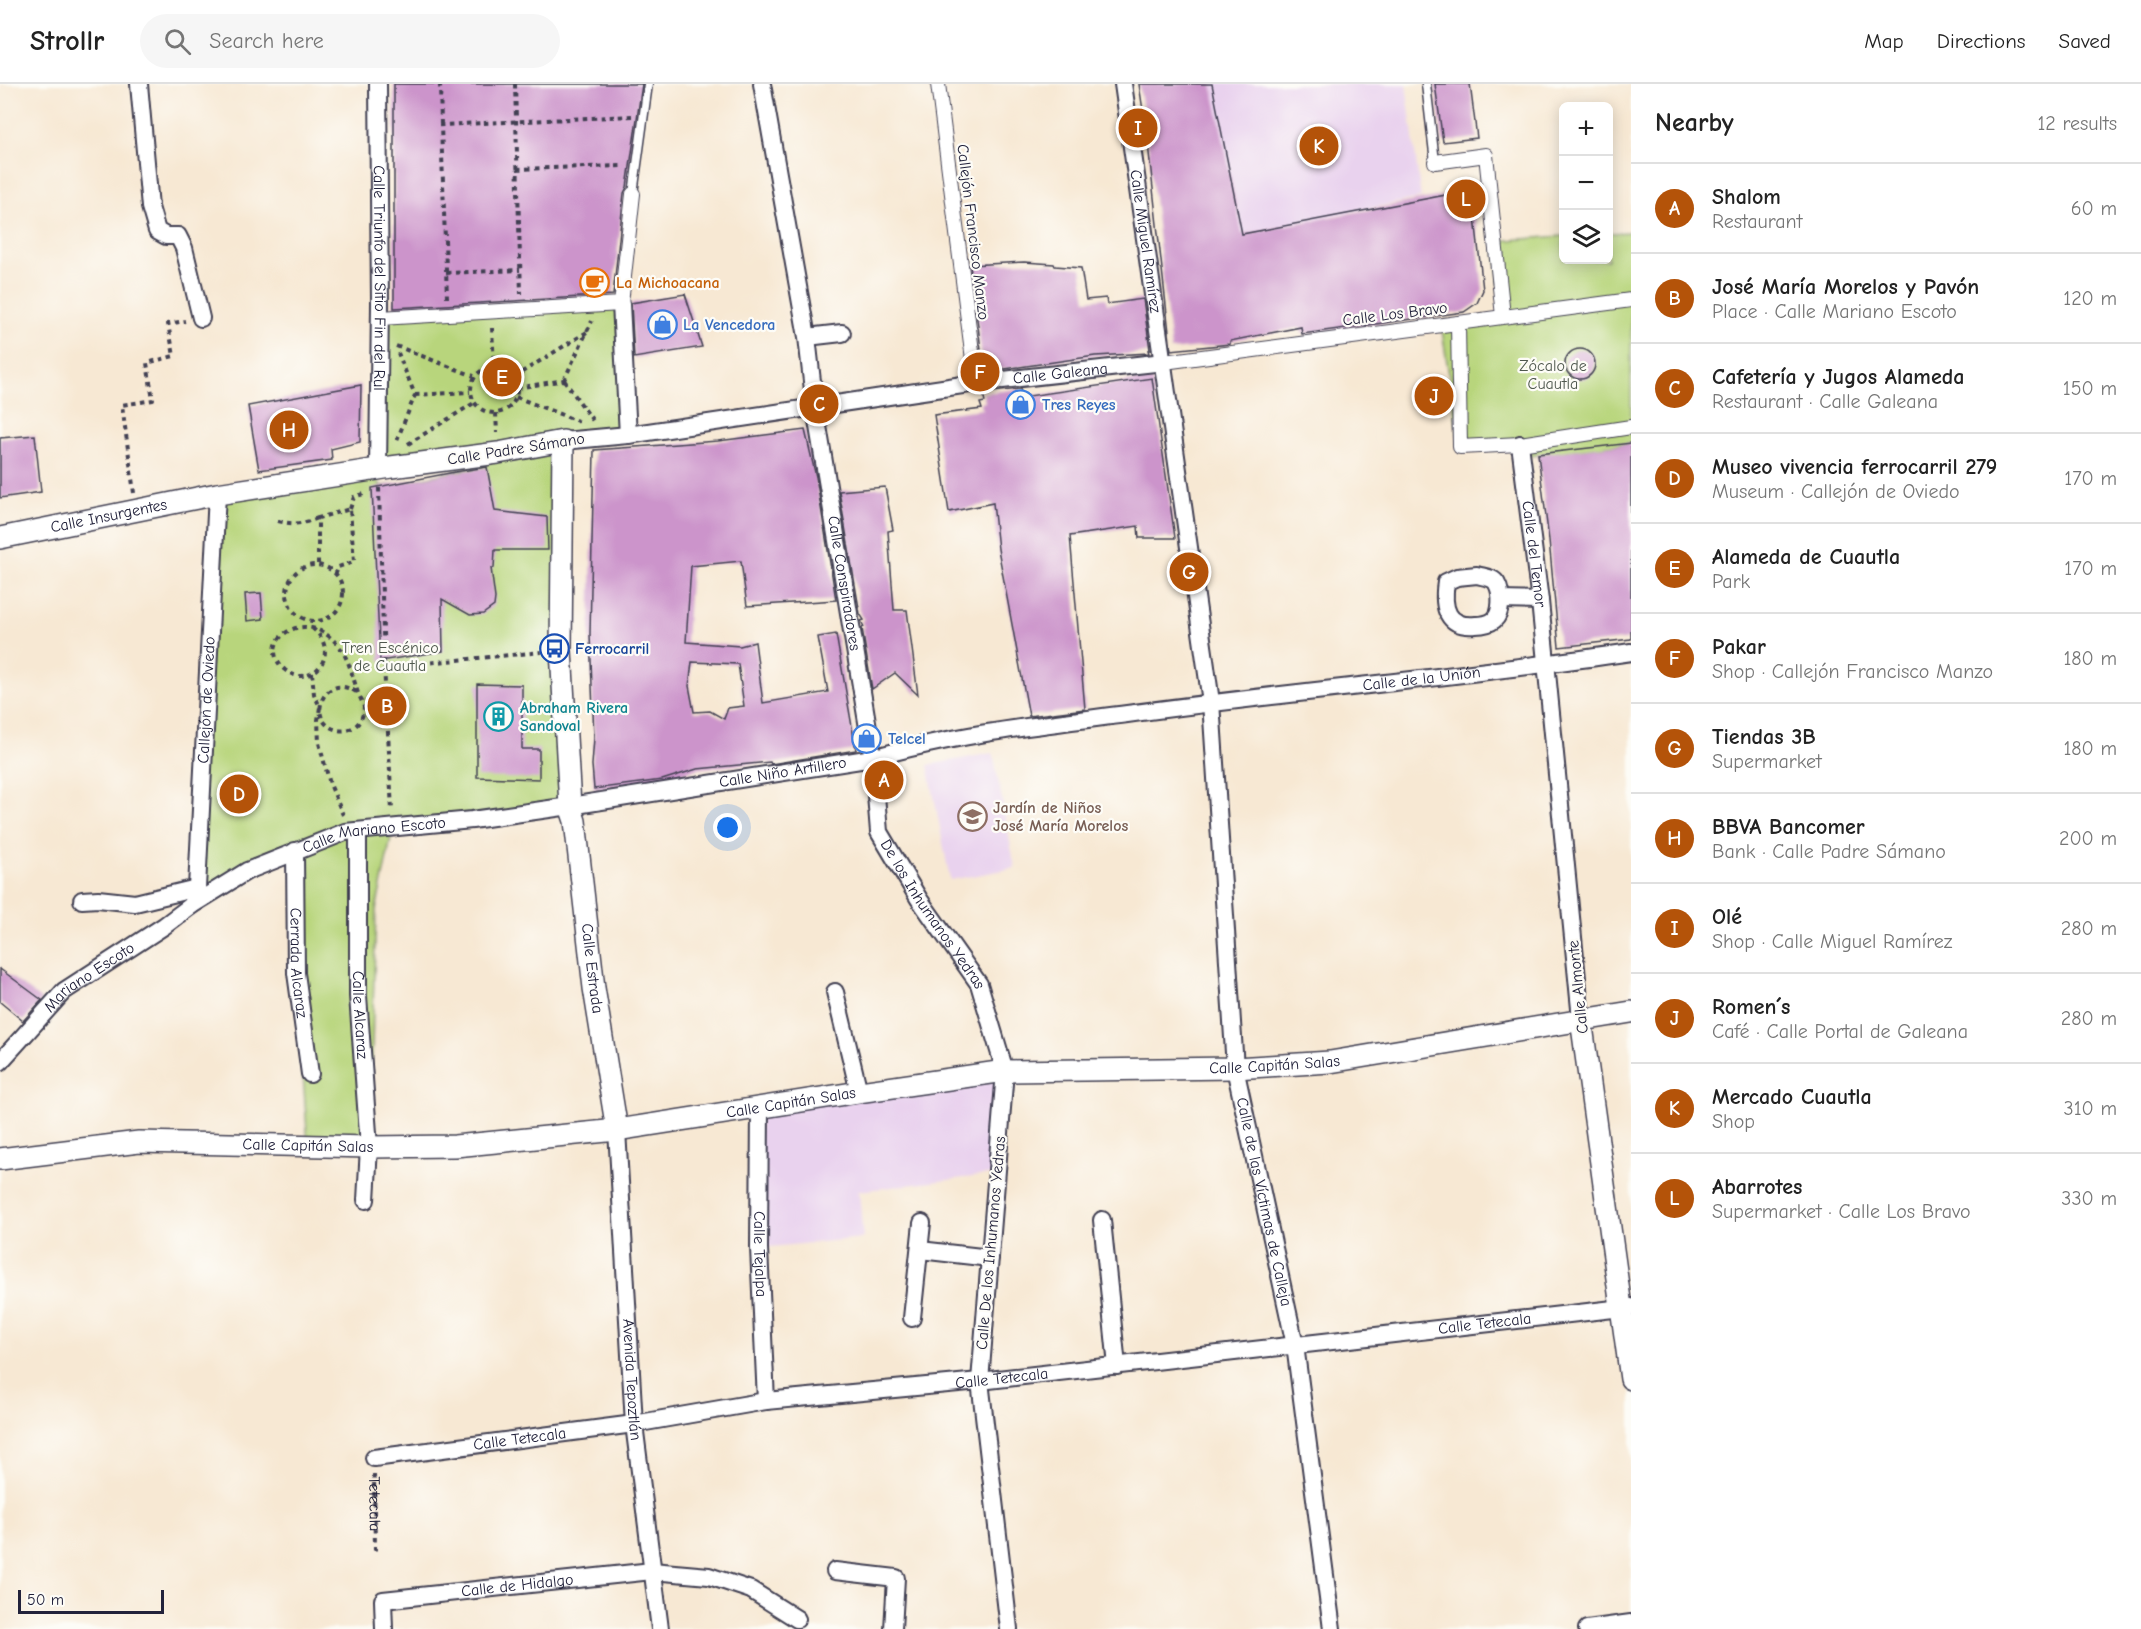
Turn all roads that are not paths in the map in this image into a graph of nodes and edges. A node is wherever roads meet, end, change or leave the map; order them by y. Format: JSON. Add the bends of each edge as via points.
{"nodes":[{"id":1,"x":139,"y":84,"type":"edge"},
{"id":2,"x":378,"y":84,"type":"edge"},
{"id":3,"x":648,"y":84,"type":"edge"},
{"id":4,"x":762,"y":84,"type":"edge"},
{"id":5,"x":938,"y":84,"type":"edge"},
{"id":6,"x":1123,"y":84,"type":"edge"},
{"id":7,"x":1426,"y":84,"type":"edge"},
{"id":8,"x":1435,"y":162,"type":"joint"},
{"id":9,"x":633,"y":194,"type":"joint"},
{"id":10,"x":1631,"y":300,"type":"edge"},
{"id":11,"x":621,"y":304,"type":"junction"},
{"id":12,"x":1503,"y":316,"type":"junction"},
{"id":13,"x":201,"y":318,"type":"road end"},
{"id":14,"x":382,"y":318,"type":"junction"},
{"id":15,"x":1458,"y":323,"type":"junction"},
{"id":16,"x":842,"y":333,"type":"dead end"},
{"id":17,"x":807,"y":338,"type":"junction"},
{"id":18,"x":1164,"y":362,"type":"junction"},
{"id":19,"x":976,"y":383,"type":"junction"},
{"id":20,"x":815,"y":408,"type":"junction"},
{"id":21,"x":1631,"y":427,"type":"edge"},
{"id":22,"x":628,"y":435,"type":"junction"},
{"id":23,"x":563,"y":441,"type":"junction"},
{"id":24,"x":1520,"y":444,"type":"junction"},
{"id":25,"x":385,"y":468,"type":"junction"},
{"id":26,"x":217,"y":494,"type":"junction"},
{"id":27,"x":0,"y":538,"type":"edge"},
{"id":28,"x":1501,"y":600,"type":"dead end"},
{"id":29,"x":1540,"y":601,"type":"junction"},
{"id":30,"x":1631,"y":652,"type":"edge"},
{"id":31,"x":1546,"y":665,"type":"junction"},
{"id":32,"x":1211,"y":702,"type":"junction"},
{"id":33,"x":873,"y":758,"type":"junction"},
{"id":34,"x":570,"y":806,"type":"junction"},
{"id":35,"x":358,"y":831,"type":"junction"},
{"id":36,"x":295,"y":851,"type":"junction"},
{"id":37,"x":198,"y":888,"type":"junction"},
{"id":38,"x":82,"y":900,"type":"dead end"},
{"id":39,"x":192,"y":905,"type":"junction"},
{"id":40,"x":835,"y":992,"type":"dead end"},
{"id":41,"x":1631,"y":1012,"type":"edge"},
{"id":42,"x":1581,"y":1019,"type":"junction"},
{"id":43,"x":0,"y":1062,"type":"edge"},
{"id":44,"x":1235,"y":1068,"type":"junction"},
{"id":45,"x":1005,"y":1071,"type":"junction"},
{"id":46,"x":310,"y":1074,"type":"dead end"},
{"id":47,"x":859,"y":1092,"type":"junction"},
{"id":48,"x":760,"y":1107,"type":"junction"},
{"id":49,"x":617,"y":1131,"type":"junction"},
{"id":50,"x":369,"y":1147,"type":"junction"},
{"id":51,"x":0,"y":1159,"type":"edge"},
{"id":52,"x":366,"y":1200,"type":"dead end"},
{"id":53,"x":1102,"y":1220,"type":"dead end"},
{"id":54,"x":922,"y":1223,"type":"dead end"},
{"id":55,"x":920,"y":1250,"type":"junction"},
{"id":56,"x":990,"y":1258,"type":"junction"},
{"id":57,"x":1626,"y":1307,"type":"edge"},
{"id":58,"x":912,"y":1318,"type":"dead end"},
{"id":59,"x":1629,"y":1343,"type":"edge"},
{"id":60,"x":1295,"y":1345,"type":"junction"},
{"id":61,"x":1117,"y":1366,"type":"junction"},
{"id":62,"x":1631,"y":1378,"type":"edge"},
{"id":63,"x":980,"y":1381,"type":"junction"},
{"id":64,"x":766,"y":1401,"type":"junction"},
{"id":65,"x":634,"y":1424,"type":"junction"},
{"id":66,"x":374,"y":1458,"type":"road end"},
{"id":67,"x":652,"y":1571,"type":"junction"},
{"id":68,"x":835,"y":1571,"type":"dead end"},
{"id":69,"x":797,"y":1619,"type":"dead end"},
{"id":70,"x":1631,"y":1623,"type":"edge"},
{"id":71,"x":384,"y":1629,"type":"edge"},
{"id":72,"x":660,"y":1629,"type":"edge"},
{"id":73,"x":893,"y":1629,"type":"edge"},
{"id":74,"x":1009,"y":1629,"type":"edge"},
{"id":75,"x":1332,"y":1629,"type":"edge"},
{"id":76,"x":1587,"y":1629,"type":"edge"}],
"edges":[{"from":1,"to":13,"type":"street","via":[[150,207],[157,231],[178,237],[184,248]]},
{"from":2,"to":14,"type":"street","name":"Calle Triunfo del Sitio Fin del Rul"},
{"from":3,"to":9,"type":"lane"},
{"from":4,"to":17,"type":"street","name":"Calle Conspiradores"},
{"from":5,"to":19,"type":"street","name":"Callejón Francisco Manzo"},
{"from":6,"to":18,"type":"street","name":"Calle Miguel Ramírez"},
{"from":7,"to":8,"type":"lane"},
{"from":8,"to":12,"type":"street","via":[[1486,155]]},
{"from":9,"to":11,"type":"street"},
{"from":10,"to":12,"type":"street","name":"Calle Los Bravo"},
{"from":11,"to":14,"type":"street"},
{"from":11,"to":22,"type":"street"},
{"from":12,"to":15,"type":"street","name":"Calle Los Bravo"},
{"from":14,"to":25,"type":"street","name":"Calle Triunfo del Sitio Fin del Rul"},
{"from":15,"to":18,"type":"street","name":"Calle Los Bravo"},
{"from":15,"to":24,"type":"street","via":[[1460,447]]},
{"from":16,"to":17,"type":"street"},
{"from":17,"to":20,"type":"street","name":"Calle Conspiradores"},
{"from":18,"to":19,"type":"street","name":"Calle Galeana"},
{"from":18,"to":32,"type":"street","name":"Calle Miguel Ramírez"},
{"from":19,"to":20,"type":"street","name":"Calle Galeana"},
{"from":20,"to":22,"type":"street","name":"Calle Padre Sámano"},
{"from":20,"to":33,"type":"street","name":"Calle Conspiradores"},
{"from":21,"to":24,"type":"street"},
{"from":22,"to":23,"type":"street","name":"Calle Padre Sámano"},
{"from":23,"to":25,"type":"street","name":"Calle Padre Sámano"},
{"from":23,"to":34,"type":"street","name":"Calle Estrada","via":[[561,650]]},
{"from":24,"to":29,"type":"street","name":"Calle del Temor"},
{"from":25,"to":26,"type":"street","name":"Calle Padre Sámano"},
{"from":26,"to":27,"type":"street","name":"Calle Insurgentes"},
{"from":26,"to":37,"type":"street","name":"Callejón de Oviedo"},
{"from":28,"to":29,"type":"street"},
{"from":29,"to":31,"type":"street","name":"Calle del Temor"},
{"from":30,"to":31,"type":"street","name":"Calle de la Unión"},
{"from":31,"to":32,"type":"street","name":"Calle de la Unión"},
{"from":31,"to":42,"type":"street","name":"Calle Almonte"},
{"from":32,"to":33,"type":"street","name":"Calle Niño Artillero","via":[[949,739]]},
{"from":32,"to":44,"type":"street","name":"Calle de las Víctimas de Calleja"},
{"from":33,"to":34,"type":"street","name":"Calle Niño Artillero"},
{"from":33,"to":45,"type":"street","name":"De los Inhumanos Yedras","via":[[879,832],[919,899],[979,984]]},
{"from":34,"to":35,"type":"street","name":"Calle Mariano Escoto"},
{"from":34,"to":49,"type":"street","name":"Calle Estrada","via":[[576,820],[594,988]]},
{"from":35,"to":36,"type":"street","name":"Calle Mariano Escoto"},
{"from":35,"to":50,"type":"street","name":"Calle Alcaraz","via":[[358,996]]},
{"from":36,"to":39,"type":"street","name":"Calle Mariano Escoto","via":[[247,872]]},
{"from":36,"to":46,"type":"street","name":"Cerrada Alcaraz","via":[[296,973]]},
{"from":37,"to":38,"type":"street","via":[[135,903]]},
{"from":37,"to":39,"type":"street","name":"Callejón de Oviedo"},
{"from":39,"to":43,"type":"street","name":"Mariano Escoto","via":[[64,991]]},
{"from":40,"to":47,"type":"street"},
{"from":41,"to":42,"type":"street","name":"Calle Capitán Salas"},
{"from":42,"to":44,"type":"street","name":"Calle Capitán Salas","via":[[1330,1062]]},
{"from":42,"to":57,"type":"street","name":"Calle Almonte"},
{"from":44,"to":45,"type":"street","name":"Calle Capitán Salas"},
{"from":44,"to":60,"type":"street","name":"Calle de las Víctimas de Calleja"},
{"from":45,"to":47,"type":"street","name":"Calle Capitán Salas"},
{"from":45,"to":56,"type":"street","name":"Calle De los Inhumanos Yedras"},
{"from":47,"to":48,"type":"street","name":"Calle Capitán Salas"},
{"from":48,"to":49,"type":"street","name":"Calle Capitán Salas"},
{"from":48,"to":64,"type":"street","name":"Calle Tejalpa","via":[[759,1248]]},
{"from":49,"to":50,"type":"street","name":"Calle Capitán Salas","via":[[455,1146]]},
{"from":49,"to":65,"type":"street","name":"Avenida Tepoztlán"},
{"from":50,"to":51,"type":"street","name":"Calle Capitán Salas","via":[[139,1142]]},
{"from":50,"to":52,"type":"street","name":"Calle Alcaraz"},
{"from":53,"to":61,"type":"street"},
{"from":54,"to":55,"type":"street"},
{"from":55,"to":56,"type":"street"},
{"from":55,"to":58,"type":"street"},
{"from":56,"to":63,"type":"street","name":"Calle De los Inhumanos Yedras"},
{"from":57,"to":59,"type":"street","name":"Calle Almonte"},
{"from":57,"to":60,"type":"street","name":"Calle Tetecala"},
{"from":59,"to":62,"type":"street","name":"Calle Almonte"},
{"from":60,"to":61,"type":"street","name":"Calle Tetecala"},
{"from":60,"to":75,"type":"street","name":"Calle de las Víctimas de Calleja"},
{"from":61,"to":63,"type":"street","name":"Calle Tetecala"},
{"from":63,"to":64,"type":"street","name":"Calle Tetecala"},
{"from":63,"to":74,"type":"street","name":"Calle De los Inhumanos Yedras"},
{"from":64,"to":65,"type":"street","name":"Calle Tetecala"},
{"from":65,"to":66,"type":"street","name":"Calle Tetecala"},
{"from":65,"to":67,"type":"street","name":"Avenida Tepoztlán"},
{"from":67,"to":69,"type":"street","name":"Calle de Hidalgo","via":[[720,1579],[751,1590]]},
{"from":67,"to":71,"type":"street","name":"Calle de Hidalgo","via":[[382,1600]]},
{"from":67,"to":72,"type":"street","name":"Avenida Tepoztlán"},
{"from":68,"to":73,"type":"street","via":[[896,1578]]},
{"from":70,"to":76,"type":"street"}]}
